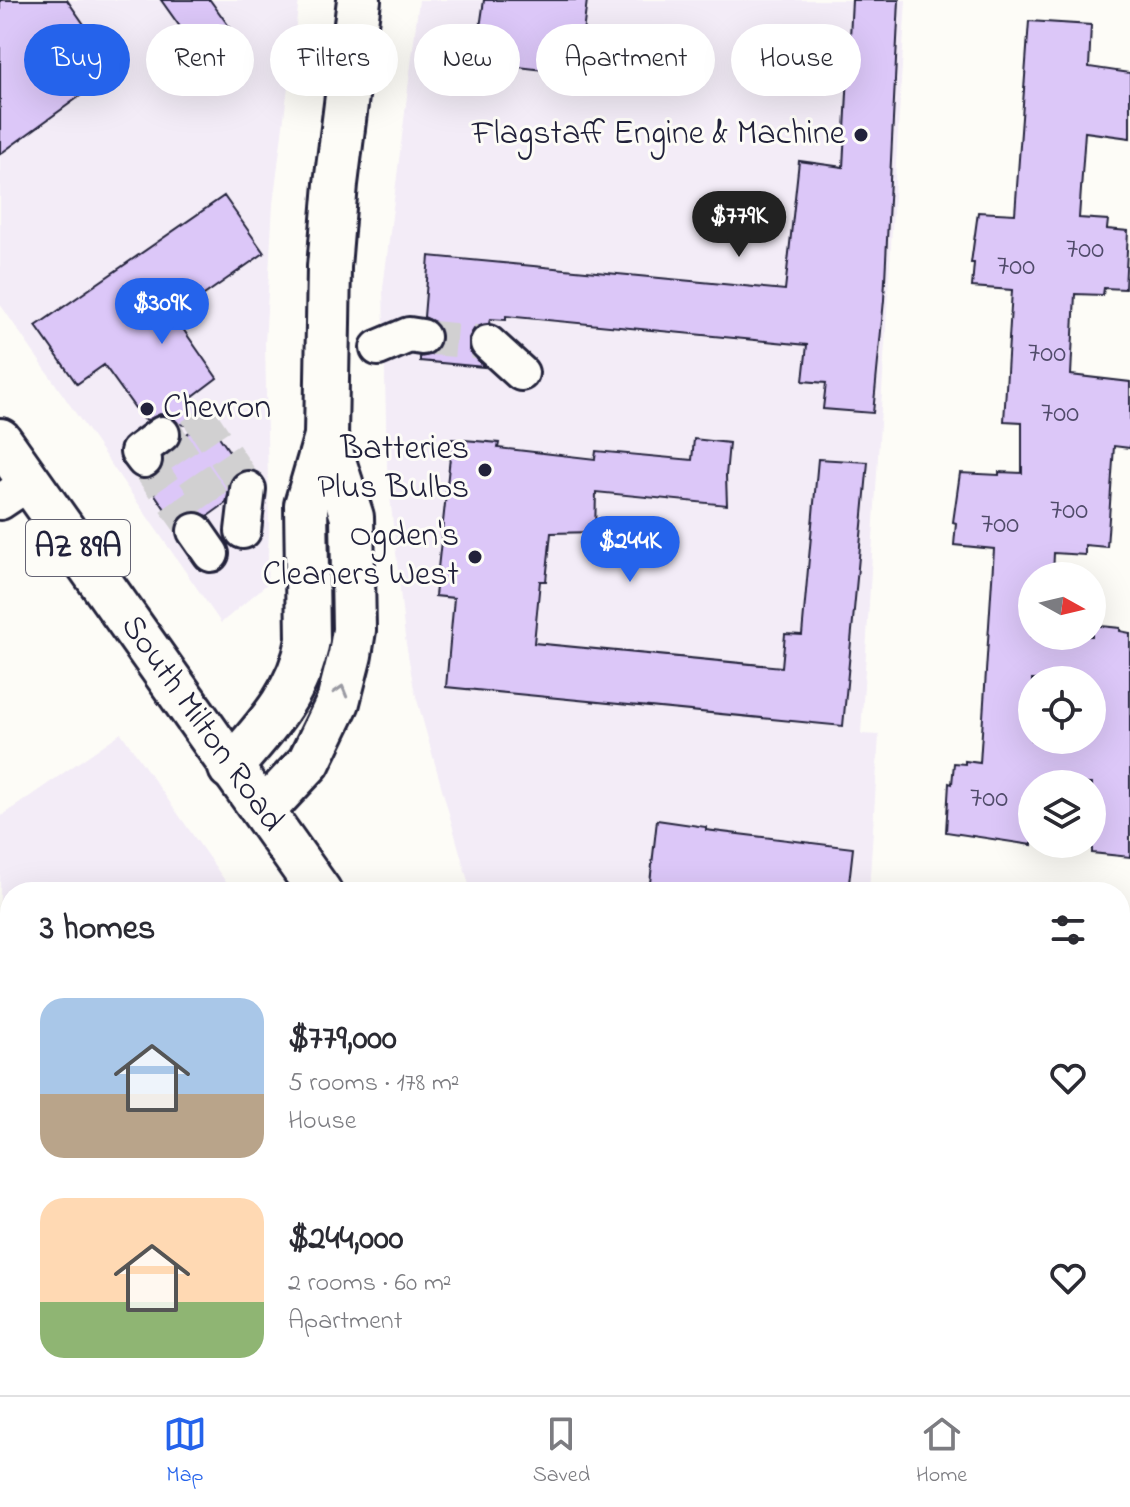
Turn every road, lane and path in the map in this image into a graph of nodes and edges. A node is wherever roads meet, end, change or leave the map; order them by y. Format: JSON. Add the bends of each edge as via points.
{"nodes":[{"id":1,"x":359,"y":0,"type":"edge"},
{"id":2,"x":422,"y":337,"type":"tunnel mouth"},
{"id":3,"x":488,"y":343,"type":"tunnel mouth"},
{"id":4,"x":378,"y":348,"type":"dead end"},
{"id":5,"x":521,"y":373,"type":"dead end"},
{"id":6,"x":326,"y":436,"type":"junction"},
{"id":7,"x":0,"y":440,"type":"edge"},
{"id":8,"x":248,"y":489,"type":"dead end"},
{"id":9,"x":15,"y":492,"type":"edge"},
{"id":10,"x":220,"y":533,"type":"dead end"},
{"id":11,"x":230,"y":768,"type":"junction"},
{"id":12,"x":263,"y":811,"type":"junction"},
{"id":13,"x":313,"y":882,"type":"edge"}],
"edges":[{"from":1,"to":6,"type":"main road","via":[[330,253]]},
{"from":2,"to":4,"type":"street","via":[[409,335]]},
{"from":3,"to":5,"type":"street"},
{"from":6,"to":11,"type":"main road","via":[[306,505],[304,661],[280,711]]},
{"from":12,"to":6,"type":"main road","one_way":true,"via":[[309,762],[338,702],[350,655],[352,517]]},
{"from":7,"to":9,"type":"main road","name":"South Milton Road","number":"AZ 89A"},
{"from":8,"to":10,"type":"street"},
{"from":9,"to":11,"type":"main road","name":"South Milton Road","number":"AZ 89A"},
{"from":11,"to":12,"type":"main road","name":"South Milton Road"},
{"from":12,"to":13,"type":"main road","name":"South Milton Road"}]}
